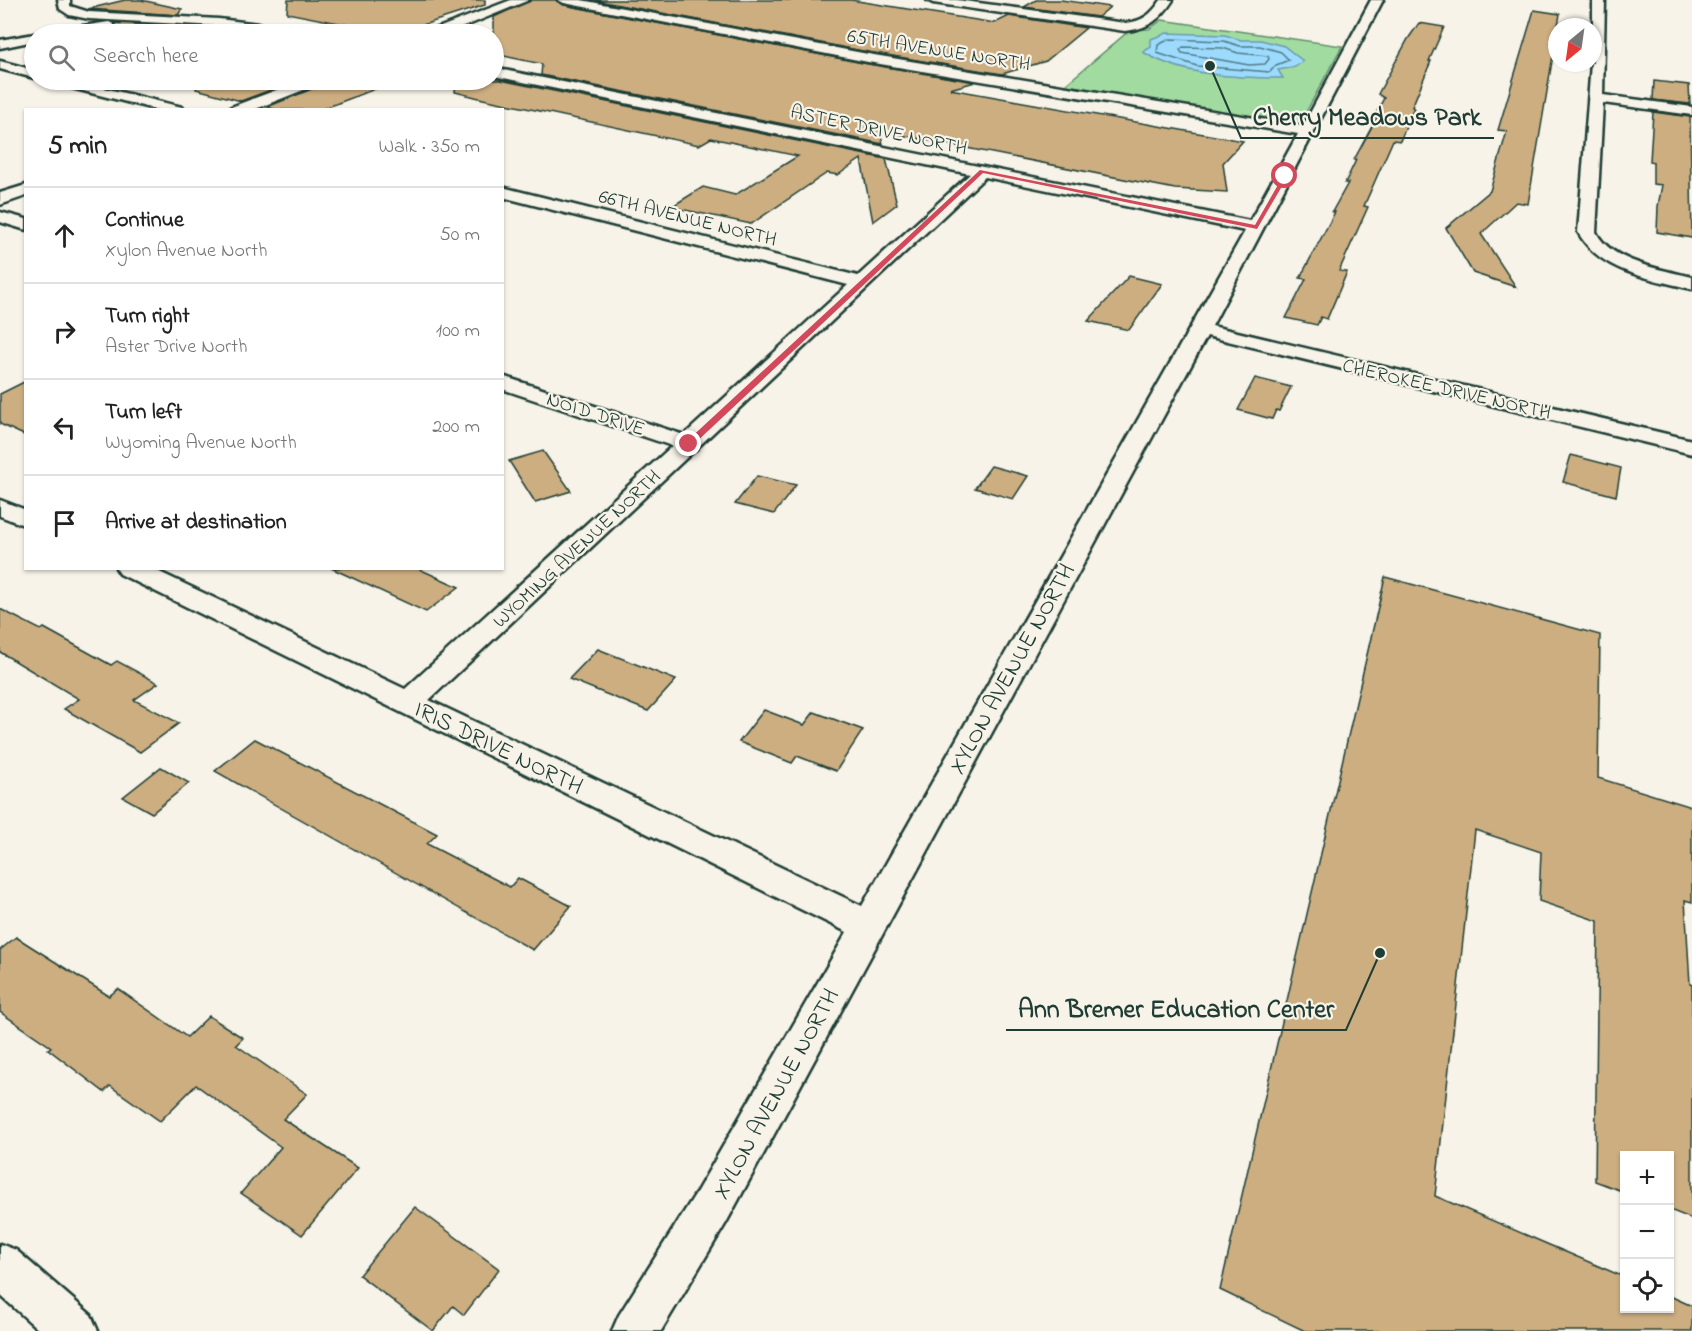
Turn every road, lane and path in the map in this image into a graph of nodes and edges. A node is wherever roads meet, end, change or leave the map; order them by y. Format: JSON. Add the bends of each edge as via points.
{"nodes":[{"id":1,"x":64,"y":0,"type":"edge"},
{"id":2,"x":523,"y":0,"type":"edge"},
{"id":3,"x":564,"y":0,"type":"edge"},
{"id":4,"x":933,"y":0,"type":"edge"},
{"id":5,"x":1167,"y":0,"type":"edge"},
{"id":6,"x":1377,"y":0,"type":"edge"},
{"id":7,"x":1599,"y":0,"type":"edge"},
{"id":8,"x":140,"y":19,"type":"junction"},
{"id":9,"x":122,"y":24,"type":"edge"},
{"id":10,"x":223,"y":24,"type":"edge"},
{"id":11,"x":461,"y":24,"type":"edge"},
{"id":12,"x":24,"y":40,"type":"edge"},
{"id":13,"x":0,"y":44,"type":"edge"},
{"id":14,"x":0,"y":65,"type":"edge"},
{"id":15,"x":24,"y":71,"type":"edge"},
{"id":16,"x":504,"y":74,"type":"edge"},
{"id":17,"x":97,"y":90,"type":"edge"},
{"id":18,"x":290,"y":90,"type":"edge"},
{"id":19,"x":1596,"y":98,"type":"junction"},
{"id":20,"x":169,"y":108,"type":"edge"},
{"id":21,"x":242,"y":108,"type":"edge"},
{"id":22,"x":1692,"y":111,"type":"edge"},
{"id":23,"x":1308,"y":131,"type":"junction"},
{"id":24,"x":982,"y":171,"type":"junction"},
{"id":25,"x":24,"y":191,"type":"edge"},
{"id":26,"x":504,"y":193,"type":"edge"},
{"id":27,"x":0,"y":199,"type":"edge"},
{"id":28,"x":0,"y":217,"type":"edge"},
{"id":29,"x":24,"y":224,"type":"edge"},
{"id":30,"x":1257,"y":228,"type":"junction"},
{"id":31,"x":864,"y":283,"type":"junction"},
{"id":32,"x":1692,"y":283,"type":"edge"},
{"id":33,"x":1201,"y":329,"type":"junction"},
{"id":34,"x":504,"y":383,"type":"edge"},
{"id":35,"x":689,"y":444,"type":"junction"},
{"id":36,"x":1692,"y":447,"type":"edge"},
{"id":37,"x":0,"y":507,"type":"edge"},
{"id":38,"x":24,"y":518,"type":"edge"},
{"id":39,"x":133,"y":570,"type":"edge"},
{"id":40,"x":408,"y":703,"type":"junction"},
{"id":41,"x":869,"y":926,"type":"junction"},
{"id":42,"x":0,"y":1266,"type":"edge"},
{"id":43,"x":75,"y":1331,"type":"edge"},
{"id":44,"x":635,"y":1331,"type":"edge"}],
"edges":[{"from":1,"to":8,"type":"street","via":[[64,7],[79,14]]},
{"from":2,"to":11,"type":"street"},
{"from":3,"to":23,"type":"street","name":"65TH AVENUE NORTH","via":[[868,58]]},
{"from":4,"to":5,"type":"street","via":[[1137,27],[1144,26]]},
{"from":6,"to":23,"type":"street","name":"XYLON AVENUE NORTH"},
{"from":7,"to":19,"type":"street"},
{"from":8,"to":9,"type":"street"},
{"from":8,"to":10,"type":"street"},
{"from":12,"to":13,"type":"street"},
{"from":14,"to":15,"type":"street"},
{"from":16,"to":24,"type":"street","name":"ASTER DRIVE NORTH"},
{"from":17,"to":20,"type":"street"},
{"from":18,"to":21,"type":"street"},
{"from":19,"to":22,"type":"street"},
{"from":19,"to":32,"type":"street","via":[[1589,242],[1620,262]]},
{"from":23,"to":30,"type":"street","name":"XYLON AVENUE NORTH"},
{"from":24,"to":30,"type":"street","name":"ASTER DRIVE NORTH"},
{"from":24,"to":31,"type":"street","name":"WYOMING AVENUE NORTH"},
{"from":25,"to":27,"type":"street"},
{"from":26,"to":31,"type":"street","name":"66TH AVENUE NORTH"},
{"from":28,"to":29,"type":"street"},
{"from":30,"to":33,"type":"street","name":"XYLON AVENUE NORTH"},
{"from":31,"to":35,"type":"street","name":"WYOMING AVENUE NORTH"},
{"from":33,"to":36,"type":"street","name":"CHEROKEE DRIVE NORTH"},
{"from":33,"to":41,"type":"street","name":"XYLON AVENUE NORTH"},
{"from":34,"to":35,"type":"street","name":"NOID DRIVE"},
{"from":35,"to":40,"type":"street","name":"WYOMING AVENUE NORTH"},
{"from":37,"to":38,"type":"street"},
{"from":39,"to":40,"type":"street","name":"IRIS DRIVE NORTH"},
{"from":40,"to":41,"type":"street","name":"IRIS DRIVE NORTH"},
{"from":41,"to":44,"type":"street","name":"XYLON AVENUE NORTH","via":[[717,1197]]},
{"from":42,"to":43,"type":"street"}]}
